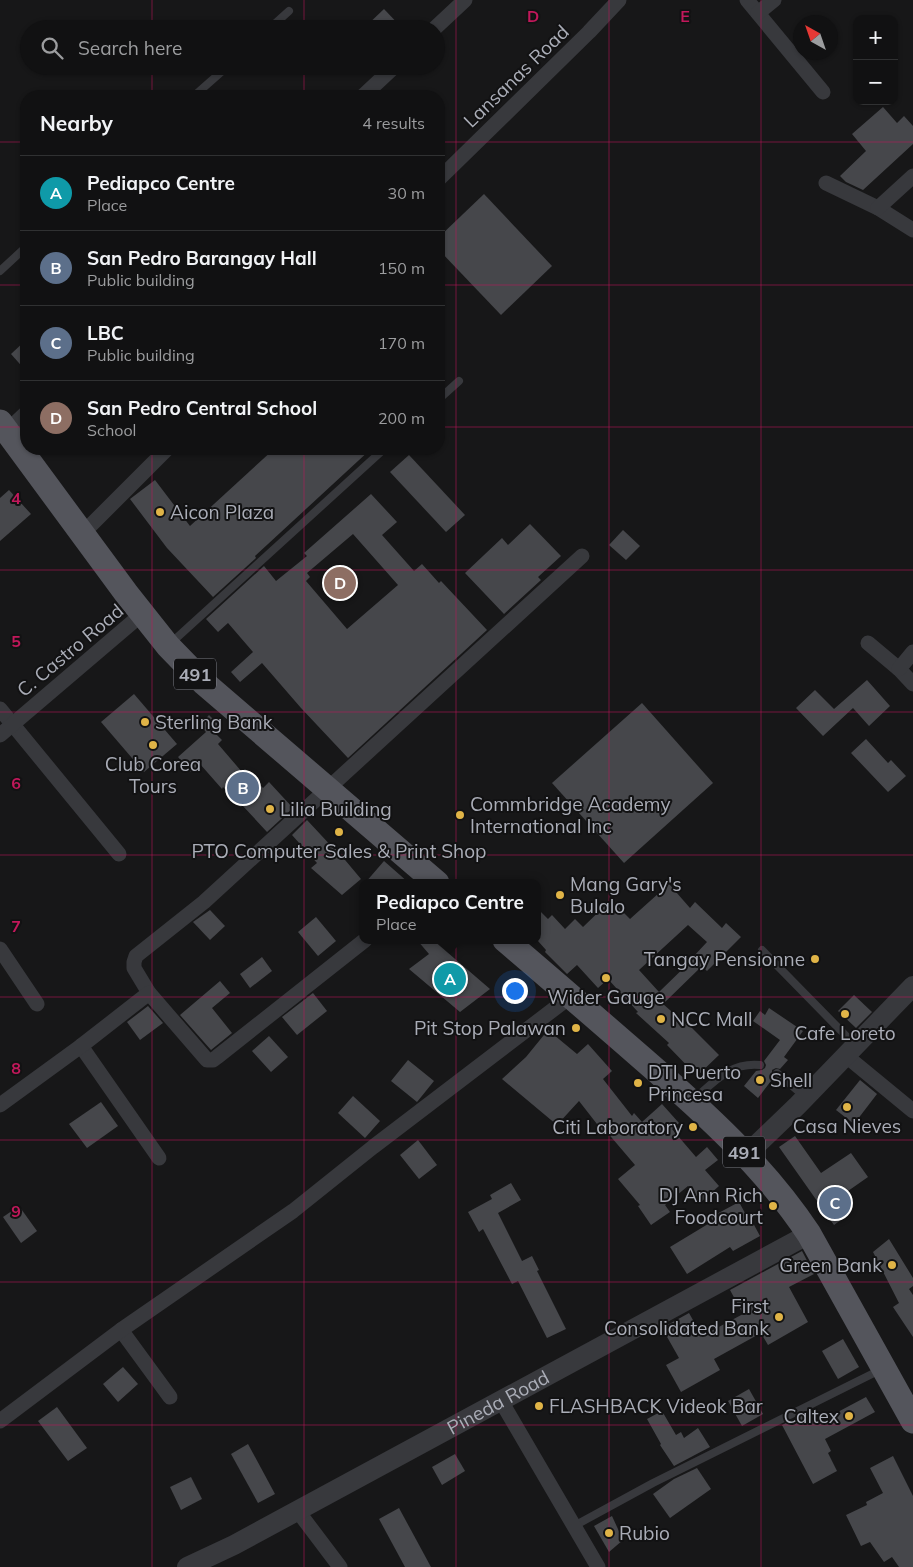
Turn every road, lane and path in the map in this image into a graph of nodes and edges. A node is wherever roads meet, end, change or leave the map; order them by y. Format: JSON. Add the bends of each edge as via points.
{"nodes":[{"id":1,"x":465,"y":0,"type":"edge"},
{"id":2,"x":619,"y":0,"type":"edge"},
{"id":3,"x":747,"y":0,"type":"edge"},
{"id":4,"x":774,"y":0,"type":"edge"},
{"id":5,"x":289,"y":11,"type":"dead end"},
{"id":6,"x":758,"y":13,"type":"junction"},
{"id":7,"x":279,"y":20,"type":"edge"},
{"id":8,"x":444,"y":20,"type":"edge"},
{"id":9,"x":218,"y":75,"type":"edge"},
{"id":10,"x":385,"y":75,"type":"edge"},
{"id":11,"x":201,"y":90,"type":"edge"},
{"id":12,"x":369,"y":90,"type":"edge"},
{"id":13,"x":823,"y":92,"type":"dead end"},
{"id":14,"x":445,"y":173,"type":"edge"},
{"id":15,"x":913,"y":176,"type":"edge"},
{"id":16,"x":826,"y":183,"type":"dead end"},
{"id":17,"x":878,"y":208,"type":"junction"},
{"id":18,"x":913,"y":230,"type":"edge"},
{"id":19,"x":20,"y":253,"type":"edge"},
{"id":20,"x":0,"y":271,"type":"edge"},
{"id":21,"x":459,"y":381,"type":"dead end"},
{"id":22,"x":445,"y":394,"type":"edge"},
{"id":23,"x":20,"y":417,"type":"edge"},
{"id":24,"x":3,"y":427,"type":"edge"},
{"id":25,"x":20,"y":450,"type":"edge"},
{"id":26,"x":24,"y":455,"type":"edge"},
{"id":27,"x":161,"y":455,"type":"edge"},
{"id":28,"x":377,"y":455,"type":"edge"},
{"id":29,"x":82,"y":534,"type":"junction"},
{"id":30,"x":582,"y":556,"type":"dead end"},
{"id":31,"x":142,"y":614,"type":"junction"},
{"id":32,"x":868,"y":644,"type":"dead end"},
{"id":33,"x":168,"y":646,"type":"junction"},
{"id":34,"x":913,"y":652,"type":"edge"},
{"id":35,"x":898,"y":669,"type":"junction"},
{"id":36,"x":913,"y":684,"type":"edge"},
{"id":37,"x":0,"y":709,"type":"edge"},
{"id":38,"x":13,"y":724,"type":"junction"},
{"id":39,"x":0,"y":735,"type":"edge"},
{"id":40,"x":328,"y":789,"type":"junction"},
{"id":41,"x":119,"y":854,"type":"dead end"},
{"id":42,"x":432,"y":879,"type":"edge"},
{"id":43,"x":360,"y":944,"type":"edge"},
{"id":44,"x":510,"y":944,"type":"edge"},
{"id":45,"x":0,"y":949,"type":"edge"},
{"id":46,"x":762,"y":950,"type":"dead end"},
{"id":47,"x":913,"y":986,"type":"edge"},
{"id":48,"x":149,"y":993,"type":"junction"},
{"id":49,"x":571,"y":996,"type":"junction"},
{"id":50,"x":37,"y":1004,"type":"dead end"},
{"id":51,"x":81,"y":1046,"type":"junction"},
{"id":52,"x":850,"y":1050,"type":"junction"},
{"id":53,"x":760,"y":1065,"type":"dead end"},
{"id":54,"x":777,"y":1073,"type":"dead end"},
{"id":55,"x":805,"y":1097,"type":"junction"},
{"id":56,"x":691,"y":1101,"type":"junction"},
{"id":57,"x":0,"y":1105,"type":"edge"},
{"id":58,"x":913,"y":1111,"type":"edge"},
{"id":59,"x":747,"y":1154,"type":"junction"},
{"id":60,"x":159,"y":1158,"type":"dead end"},
{"id":61,"x":809,"y":1234,"type":"junction"},
{"id":62,"x":121,"y":1330,"type":"junction"},
{"id":63,"x":884,"y":1368,"type":"junction"},
{"id":64,"x":170,"y":1397,"type":"dead end"},
{"id":65,"x":501,"y":1401,"type":"junction"},
{"id":66,"x":0,"y":1421,"type":"edge"},
{"id":67,"x":913,"y":1421,"type":"edge"},
{"id":68,"x":297,"y":1510,"type":"junction"},
{"id":69,"x":574,"y":1526,"type":"junction"},
{"id":70,"x":187,"y":1567,"type":"edge"},
{"id":71,"x":340,"y":1567,"type":"edge"},
{"id":72,"x":598,"y":1567,"type":"edge"}],
"edges":[{"from":1,"to":8,"type":"street"},
{"from":2,"to":14,"type":"street","name":"Lansanas Road"},
{"from":3,"to":6,"type":"street"},
{"from":4,"to":6,"type":"street"},
{"from":5,"to":7,"type":"lane"},
{"from":6,"to":13,"type":"street"},
{"from":9,"to":11,"type":"lane"},
{"from":10,"to":12,"type":"street"},
{"from":15,"to":17,"type":"street"},
{"from":16,"to":17,"type":"street"},
{"from":17,"to":18,"type":"street"},
{"from":19,"to":20,"type":"lane"},
{"from":21,"to":22,"type":"lane"},
{"from":23,"to":24,"type":"street"},
{"from":24,"to":25,"type":"main road","number":"491"},
{"from":26,"to":29,"type":"main road","number":"491"},
{"from":27,"to":29,"type":"street"},
{"from":28,"to":33,"type":"lane"},
{"from":29,"to":31,"type":"main road","number":"491"},
{"from":30,"to":40,"type":"street"},
{"from":31,"to":33,"type":"main road","number":"491"},
{"from":31,"to":38,"type":"street","name":"C. Castro Road"},
{"from":32,"to":35,"type":"street"},
{"from":33,"to":40,"type":"main road","number":"491","via":[[204,683]]},
{"from":34,"to":35,"type":"street"},
{"from":35,"to":36,"type":"street"},
{"from":37,"to":38,"type":"street"},
{"from":38,"to":39,"type":"street","name":"C. Castro Road"},
{"from":38,"to":41,"type":"street"},
{"from":40,"to":42,"type":"main road","number":"491"},
{"from":40,"to":48,"type":"street","via":[[204,902],[136,956],[134,968]]},
{"from":43,"to":48,"type":"street","via":[[213,1060],[207,1060]]},
{"from":44,"to":49,"type":"main road","number":"491"},
{"from":45,"to":50,"type":"street"},
{"from":46,"to":52,"type":"lane"},
{"from":47,"to":52,"type":"street"},
{"from":48,"to":51,"type":"street"},
{"from":49,"to":56,"type":"main road","number":"491"},
{"from":49,"to":62,"type":"street","via":[[293,1211]]},
{"from":51,"to":57,"type":"street"},
{"from":51,"to":60,"type":"street"},
{"from":52,"to":55,"type":"street"},
{"from":52,"to":58,"type":"street"},
{"from":53,"to":56,"type":"lane","via":[[744,1065],[728,1071]]},
{"from":54,"to":55,"type":"lane"},
{"from":55,"to":59,"type":"street"},
{"from":56,"to":59,"type":"main road","number":"491"},
{"from":59,"to":61,"type":"main road","number":"491","via":[[793,1209]]},
{"from":61,"to":63,"type":"main road","number":"491"},
{"from":61,"to":65,"type":"street","name":"Pineda Road"},
{"from":62,"to":64,"type":"street"},
{"from":62,"to":66,"type":"street"},
{"from":63,"to":67,"type":"main road","number":"491"},
{"from":63,"to":69,"type":"lane"},
{"from":65,"to":68,"type":"street","name":"Pineda Road"},
{"from":65,"to":69,"type":"street"},
{"from":68,"to":70,"type":"street","name":"Pineda Road"},
{"from":68,"to":71,"type":"street"},
{"from":69,"to":72,"type":"street"}]}
